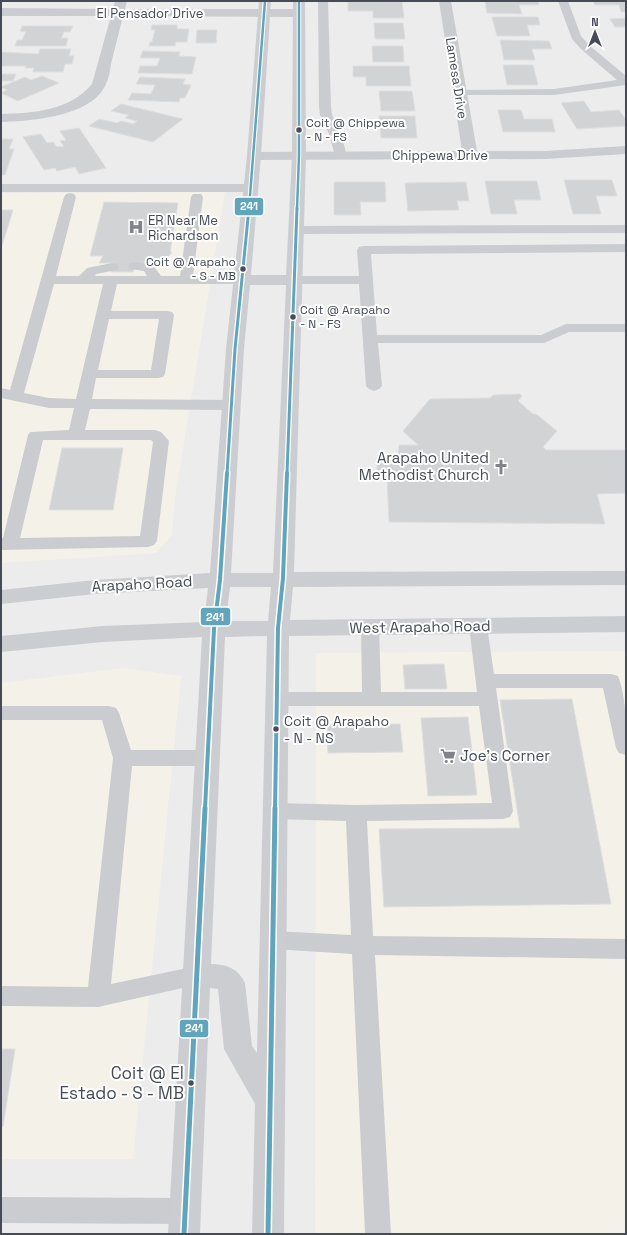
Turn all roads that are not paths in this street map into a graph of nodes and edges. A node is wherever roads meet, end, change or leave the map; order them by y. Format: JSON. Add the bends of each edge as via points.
{"nodes":[{"id":1,"x":323,"y":1,"type":"edge"},
{"id":2,"x":445,"y":1,"type":"edge"},
{"id":3,"x":563,"y":1,"type":"edge"},
{"id":4,"x":120,"y":7,"type":"edge"},
{"id":5,"x":264,"y":7,"type":"edge"},
{"id":6,"x":299,"y":7,"type":"edge"},
{"id":7,"x":1,"y":12,"type":"edge"},
{"id":8,"x":626,"y":82,"type":"edge"},
{"id":9,"x":460,"y":93,"type":"junction"},
{"id":10,"x":1,"y":118,"type":"edge"},
{"id":11,"x":626,"y":150,"type":"edge"},
{"id":12,"x":470,"y":155,"type":"junction"},
{"id":13,"x":254,"y":156,"type":"junction"},
{"id":14,"x":300,"y":156,"type":"junction"},
{"id":15,"x":341,"y":156,"type":"junction"},
{"id":16,"x":1,"y":188,"type":"edge"},
{"id":17,"x":250,"y":188,"type":"junction"},
{"id":18,"x":70,"y":197,"type":"dead end"},
{"id":19,"x":197,"y":197,"type":"dead end"},
{"id":20,"x":626,"y":229,"type":"edge"},
{"id":21,"x":296,"y":230,"type":"junction"},
{"id":22,"x":626,"y":248,"type":"edge"},
{"id":23,"x":135,"y":266,"type":"dead end"},
{"id":24,"x":112,"y":273,"type":"junction"},
{"id":25,"x":48,"y":280,"type":"junction"},
{"id":26,"x":157,"y":280,"type":"junction"},
{"id":27,"x":186,"y":280,"type":"junction"},
{"id":28,"x":241,"y":280,"type":"junction"},
{"id":29,"x":294,"y":280,"type":"junction"},
{"id":30,"x":366,"y":280,"type":"junction"},
{"id":31,"x":103,"y":315,"type":"junction"},
{"id":32,"x":626,"y":328,"type":"edge"},
{"id":33,"x":370,"y":340,"type":"junction"},
{"id":34,"x":89,"y":374,"type":"junction"},
{"id":35,"x":374,"y":386,"type":"dead end"},
{"id":36,"x":5,"y":395,"type":"edge"},
{"id":37,"x":82,"y":404,"type":"junction"},
{"id":38,"x":232,"y":405,"type":"junction"},
{"id":39,"x":76,"y":435,"type":"junction"},
{"id":40,"x":6,"y":544,"type":"edge"},
{"id":41,"x":282,"y":578,"type":"junction"},
{"id":42,"x":626,"y":578,"type":"edge"},
{"id":43,"x":220,"y":580,"type":"junction"},
{"id":44,"x":1,"y":597,"type":"edge"},
{"id":45,"x":626,"y":624,"type":"edge"},
{"id":46,"x":478,"y":626,"type":"junction"},
{"id":47,"x":278,"y":628,"type":"junction"},
{"id":48,"x":370,"y":628,"type":"junction"},
{"id":49,"x":214,"y":629,"type":"junction"},
{"id":50,"x":1,"y":644,"type":"edge"},
{"id":51,"x":487,"y":690,"type":"junction"},
{"id":52,"x":277,"y":699,"type":"junction"},
{"id":53,"x":372,"y":699,"type":"junction"},
{"id":54,"x":1,"y":713,"type":"edge"},
{"id":55,"x":626,"y":746,"type":"edge"},
{"id":56,"x":123,"y":758,"type":"junction"},
{"id":57,"x":208,"y":758,"type":"junction"},
{"id":58,"x":275,"y":811,"type":"junction"},
{"id":59,"x":356,"y":813,"type":"junction"},
{"id":60,"x":273,"y":940,"type":"junction"},
{"id":61,"x":363,"y":945,"type":"junction"},
{"id":62,"x":626,"y":950,"type":"edge"},
{"id":63,"x":197,"y":976,"type":"junction"},
{"id":64,"x":1,"y":996,"type":"edge"},
{"id":65,"x":98,"y":997,"type":"junction"},
{"id":66,"x":270,"y":1103,"type":"junction"},
{"id":67,"x":1,"y":1210,"type":"edge"},
{"id":68,"x":184,"y":1222,"type":"edge"},
{"id":69,"x":268,"y":1234,"type":"edge"},
{"id":70,"x":378,"y":1234,"type":"edge"}],
"edges":[{"from":1,"to":15,"type":"lane","via":[[325,107]]},
{"from":2,"to":9,"type":"street","name":"Lamesa Drive"},
{"from":3,"to":8,"type":"lane","via":[[576,37]]},
{"from":4,"to":5,"type":"street","name":"El Pensador Drive"},
{"from":4,"to":7,"type":"street","name":"El Pensador Drive"},
{"from":4,"to":10,"type":"street","via":[[99,85],[94,93],[79,103],[61,110],[33,117]]},
{"from":5,"to":6,"type":"street","name":"El Pensador Drive"},
{"from":5,"to":13,"type":"main road"},
{"from":6,"to":14,"type":"main road"},
{"from":8,"to":9,"type":"lane","via":[[554,92]]},
{"from":9,"to":12,"type":"street","name":"Lamesa Drive"},
{"from":11,"to":12,"type":"street","name":"Chippewa Drive","via":[[545,155]]},
{"from":12,"to":15,"type":"street","name":"Chippewa Drive"},
{"from":13,"to":14,"type":"street","name":"Chippewa Drive"},
{"from":13,"to":17,"type":"main road"},
{"from":14,"to":15,"type":"street","name":"Chippewa Drive"},
{"from":14,"to":21,"type":"main road"},
{"from":16,"to":17,"type":"lane"},
{"from":17,"to":28,"type":"main road"},
{"from":18,"to":25,"type":"lane"},
{"from":19,"to":27,"type":"lane"},
{"from":20,"to":21,"type":"lane"},
{"from":21,"to":29,"type":"main road"},
{"from":22,"to":30,"type":"lane","via":[[364,250]]},
{"from":23,"to":26,"type":"lane","via":[[148,268]]},
{"from":24,"to":25,"type":"lane","via":[[82,280]]},
{"from":24,"to":26,"type":"lane"},
{"from":24,"to":31,"type":"lane"},
{"from":25,"to":36,"type":"lane"},
{"from":26,"to":27,"type":"lane"},
{"from":27,"to":28,"type":"lane"},
{"from":28,"to":29,"type":"main road"},
{"from":28,"to":38,"type":"main road"},
{"from":29,"to":30,"type":"lane"},
{"from":29,"to":41,"type":"main road"},
{"from":30,"to":33,"type":"lane"},
{"from":31,"to":34,"type":"lane"},
{"from":31,"to":34,"type":"lane","via":[[167,315],[158,374]]},
{"from":32,"to":33,"type":"lane","via":[[566,328],[544,339]]},
{"from":33,"to":35,"type":"lane"},
{"from":34,"to":37,"type":"lane"},
{"from":36,"to":37,"type":"lane"},
{"from":37,"to":38,"type":"lane"},
{"from":37,"to":39,"type":"lane"},
{"from":38,"to":43,"type":"main road"},
{"from":39,"to":40,"type":"lane","via":[[36,435]]},
{"from":39,"to":40,"type":"lane","via":[[155,435],[161,441],[148,540]]},
{"from":41,"to":42,"type":"main road"},
{"from":41,"to":43,"type":"main road","name":"Arapaho Road"},
{"from":41,"to":47,"type":"main road"},
{"from":43,"to":44,"type":"main road","name":"Arapaho Road","via":[[95,587]]},
{"from":43,"to":49,"type":"main road"},
{"from":45,"to":46,"type":"main road","name":"West Arapaho Road"},
{"from":46,"to":48,"type":"main road","name":"West Arapaho Road"},
{"from":46,"to":51,"type":"lane"},
{"from":47,"to":48,"type":"main road","name":"West Arapaho Road"},
{"from":47,"to":49,"type":"main road","name":"West Arapaho Road"},
{"from":47,"to":52,"type":"main road"},
{"from":48,"to":53,"type":"lane"},
{"from":49,"to":50,"type":"main road","via":[[103,634]]},
{"from":49,"to":57,"type":"main road"},
{"from":51,"to":53,"type":"lane"},
{"from":51,"to":55,"type":"lane","via":[[611,681]]},
{"from":51,"to":59,"type":"lane","via":[[503,811]]},
{"from":52,"to":53,"type":"lane"},
{"from":52,"to":58,"type":"main road"},
{"from":54,"to":56,"type":"lane","via":[[109,713]]},
{"from":56,"to":57,"type":"lane"},
{"from":56,"to":65,"type":"lane"},
{"from":57,"to":63,"type":"main road"},
{"from":58,"to":59,"type":"lane"},
{"from":58,"to":60,"type":"main road"},
{"from":59,"to":61,"type":"lane"},
{"from":60,"to":61,"type":"lane"},
{"from":60,"to":66,"type":"main road"},
{"from":61,"to":62,"type":"lane"},
{"from":61,"to":70,"type":"lane"},
{"from":63,"to":65,"type":"lane"},
{"from":63,"to":66,"type":"main road","via":[[220,976],[231,983],[238,1049]]},
{"from":63,"to":68,"type":"main road"},
{"from":64,"to":65,"type":"lane"},
{"from":66,"to":69,"type":"main road"},
{"from":67,"to":68,"type":"lane"}]}
